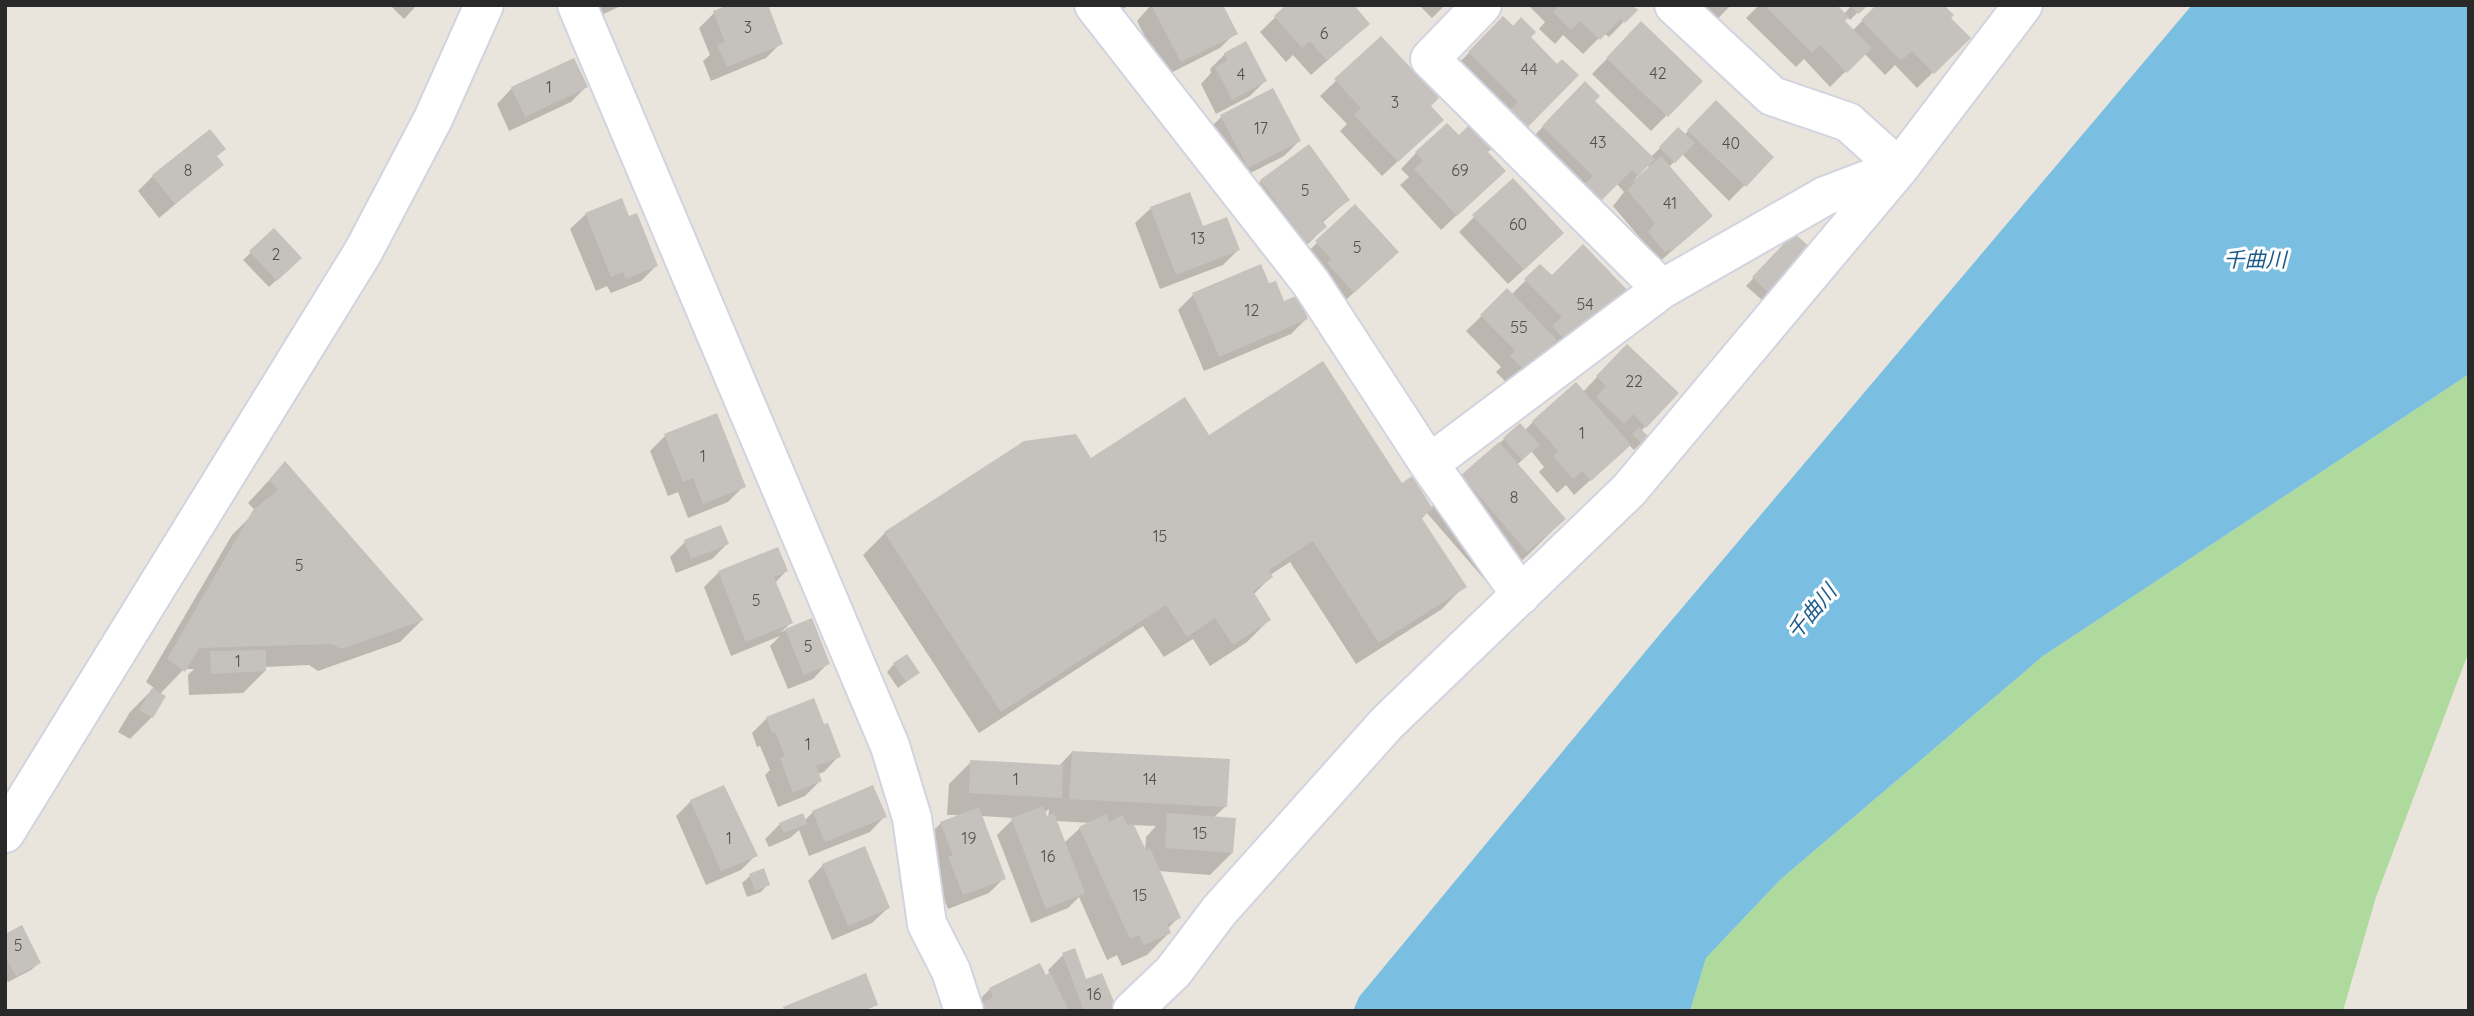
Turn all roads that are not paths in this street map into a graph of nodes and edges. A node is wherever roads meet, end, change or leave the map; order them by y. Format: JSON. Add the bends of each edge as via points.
{"nodes":[{"id":1,"x":484,"y":5,"type":"edge"},
{"id":2,"x":578,"y":5,"type":"edge"},
{"id":3,"x":1094,"y":5,"type":"edge"},
{"id":4,"x":1482,"y":5,"type":"edge"},
{"id":5,"x":1674,"y":5,"type":"edge"},
{"id":6,"x":2008,"y":11,"type":"edge"},
{"id":7,"x":1899,"y":168,"type":"junction"},
{"id":8,"x":1662,"y":289,"type":"junction"},
{"id":9,"x":1429,"y":464,"type":"junction"},
{"id":10,"x":1521,"y":595,"type":"junction"},
{"id":11,"x":5,"y":833,"type":"edge"},
{"id":12,"x":964,"y":1011,"type":"edge"},
{"id":13,"x":1132,"y":1011,"type":"edge"}],
"edges":[{"from":1,"to":11,"type":"street","via":[[433,119],[363,252]]},
{"from":2,"to":12,"type":"street","via":[[890,746],[912,818],[927,924],[951,971]]},
{"from":3,"to":9,"type":"street","via":[[1311,283]]},
{"from":4,"to":8,"type":"street","via":[[1430,59]]},
{"from":5,"to":7,"type":"street","via":[[1772,96],[1849,122]]},
{"from":6,"to":7,"type":"street"},
{"from":7,"to":8,"type":"street","via":[[1825,196]]},
{"from":7,"to":10,"type":"street","via":[[1629,490]]},
{"from":8,"to":9,"type":"street"},
{"from":9,"to":10,"type":"street"},
{"from":10,"to":13,"type":"street","via":[[1387,723],[1219,911],[1173,972]]}]}
